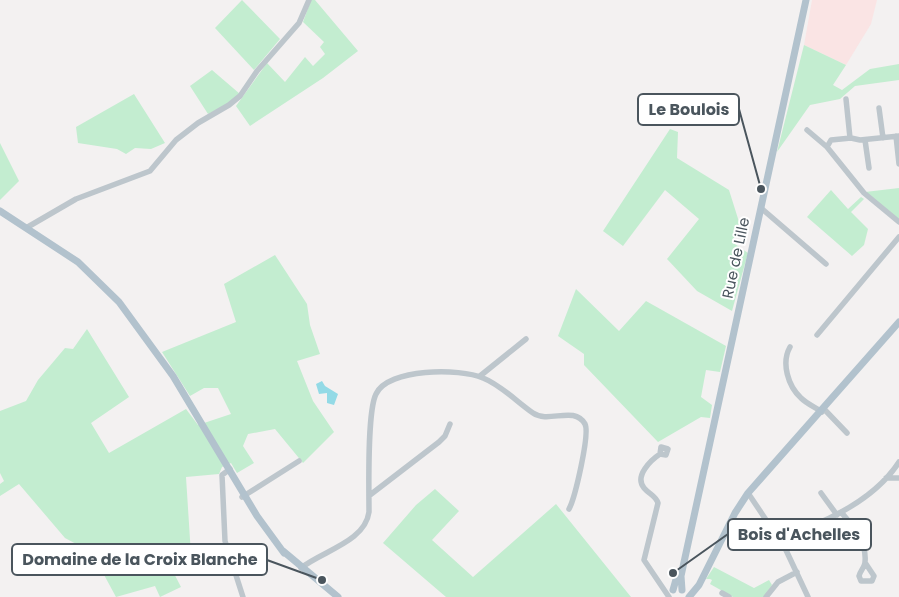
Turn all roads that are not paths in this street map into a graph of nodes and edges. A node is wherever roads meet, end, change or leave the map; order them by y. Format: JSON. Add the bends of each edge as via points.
{"nodes":[{"id":1,"x":309,"y":0,"type":"edge"},
{"id":2,"x":806,"y":0,"type":"edge"},
{"id":3,"x":846,"y":99,"type":"dead end"},
{"id":4,"x":880,"y":108,"type":"dead end"},
{"id":5,"x":807,"y":130,"type":"dead end"},
{"id":6,"x":898,"y":136,"type":"edge"},
{"id":7,"x":850,"y":138,"type":"junction"},
{"id":8,"x":883,"y":138,"type":"junction"},
{"id":9,"x":865,"y":140,"type":"junction"},
{"id":10,"x":827,"y":147,"type":"junction"},
{"id":11,"x":899,"y":164,"type":"edge"},
{"id":12,"x":869,"y":168,"type":"dead end"},
{"id":13,"x":761,"y":208,"type":"junction"},
{"id":14,"x":0,"y":211,"type":"edge"},
{"id":15,"x":899,"y":222,"type":"edge"},
{"id":16,"x":26,"y":228,"type":"junction"},
{"id":17,"x":899,"y":237,"type":"edge"},
{"id":18,"x":826,"y":264,"type":"dead end"},
{"id":19,"x":899,"y":322,"type":"edge"},
{"id":20,"x":817,"y":335,"type":"dead end"},
{"id":21,"x":526,"y":339,"type":"dead end"},
{"id":22,"x":790,"y":347,"type":"dead end"},
{"id":23,"x":480,"y":376,"type":"junction"},
{"id":24,"x":823,"y":410,"type":"junction"},
{"id":25,"x":450,"y":424,"type":"dead end"},
{"id":26,"x":847,"y":433,"type":"dead end"},
{"id":27,"x":660,"y":454,"type":"dead end"},
{"id":28,"x":299,"y":461,"type":"dead end"},
{"id":29,"x":899,"y":462,"type":"edge"},
{"id":30,"x":228,"y":470,"type":"junction"},
{"id":31,"x":886,"y":478,"type":"junction"},
{"id":32,"x":899,"y":478,"type":"edge"},
{"id":33,"x":370,"y":480,"type":"junction"},
{"id":34,"x":386,"y":481,"type":"junction"},
{"id":35,"x":748,"y":493,"type":"junction"},
{"id":36,"x":821,"y":493,"type":"dead end"},
{"id":37,"x":370,"y":495,"type":"junction"},
{"id":38,"x":243,"y":496,"type":"junction"},
{"id":39,"x":569,"y":509,"type":"dead end"},
{"id":40,"x":839,"y":514,"type":"junction"},
{"id":41,"x":693,"y":520,"type":"junction"},
{"id":42,"x":778,"y":538,"type":"junction"},
{"id":43,"x":866,"y":564,"type":"dead end"},
{"id":44,"x":708,"y":566,"type":"junction"},
{"id":45,"x":301,"y":568,"type":"junction"},
{"id":46,"x":796,"y":572,"type":"junction"},
{"id":47,"x":684,"y":593,"type":"edge"},
{"id":48,"x":722,"y":593,"type":"dead end"},
{"id":49,"x":670,"y":594,"type":"edge"},
{"id":50,"x":243,"y":597,"type":"edge"},
{"id":51,"x":338,"y":597,"type":"edge"},
{"id":52,"x":690,"y":597,"type":"edge"},
{"id":53,"x":729,"y":597,"type":"edge"},
{"id":54,"x":766,"y":597,"type":"edge"},
{"id":55,"x":808,"y":597,"type":"edge"}],
"edges":[{"from":1,"to":16,"type":"street","via":[[299,22],[257,70],[236,100],[176,140],[150,171],[80,197]]},
{"from":2,"to":13,"type":"main road","name":"Rue de Lille"},
{"from":3,"to":7,"type":"street"},
{"from":4,"to":8,"type":"street"},
{"from":5,"to":10,"type":"street"},
{"from":6,"to":8,"type":"street"},
{"from":6,"to":11,"type":"street"},
{"from":7,"to":9,"type":"street"},
{"from":7,"to":10,"type":"street","via":[[830,140]]},
{"from":8,"to":9,"type":"street"},
{"from":9,"to":12,"type":"street"},
{"from":10,"to":15,"type":"street","via":[[864,193]]},
{"from":13,"to":18,"type":"street"},
{"from":13,"to":41,"type":"main road","name":"Rue de Lille"},
{"from":14,"to":16,"type":"main road"},
{"from":16,"to":30,"type":"main road","via":[[78,262],[110,292],[154,347]]},
{"from":17,"to":20,"type":"street"},
{"from":19,"to":24,"type":"main road"},
{"from":21,"to":23,"type":"street"},
{"from":22,"to":24,"type":"street","via":[[786,363],[791,384],[802,399]]},
{"from":23,"to":33,"type":"street","via":[[421,372],[381,387],[372,410]]},
{"from":23,"to":39,"type":"street","via":[[538,416],[573,415],[585,424],[587,438]]},
{"from":24,"to":26,"type":"street"},
{"from":24,"to":35,"type":"main road"},
{"from":25,"to":34,"type":"street","via":[[439,442]]},
{"from":27,"to":49,"type":"street","via":[[646,465],[642,483],[658,504],[644,558],[645,565]]},
{"from":28,"to":38,"type":"street"},
{"from":29,"to":31,"type":"street"},
{"from":30,"to":38,"type":"main road"},
{"from":30,"to":50,"type":"street","via":[[222,475],[224,536]]},
{"from":31,"to":32,"type":"street"},
{"from":31,"to":40,"type":"street"},
{"from":33,"to":34,"type":"street"},
{"from":33,"to":37,"type":"street"},
{"from":34,"to":37,"type":"street"},
{"from":35,"to":42,"type":"street"},
{"from":35,"to":44,"type":"main road"},
{"from":36,"to":40,"type":"street"},
{"from":37,"to":45,"type":"street","via":[[369,516],[362,528]]},
{"from":38,"to":45,"type":"main road","via":[[284,553]]},
{"from":40,"to":42,"type":"street"},
{"from":40,"to":43,"type":"street","via":[[858,535]]},
{"from":41,"to":47,"type":"main road","name":"Rue de Lille","via":[[680,578]]},
{"from":41,"to":49,"type":"main road","name":"Rue de Lille"},
{"from":42,"to":46,"type":"street"},
{"from":44,"to":47,"type":"main road","via":[[694,588]]},
{"from":44,"to":52,"type":"main road"},
{"from":45,"to":51,"type":"main road"},
{"from":46,"to":54,"type":"street","via":[[778,582]]},
{"from":46,"to":55,"type":"street"},
{"from":47,"to":49,"type":"main road"},
{"from":48,"to":53,"type":"street"}]}
